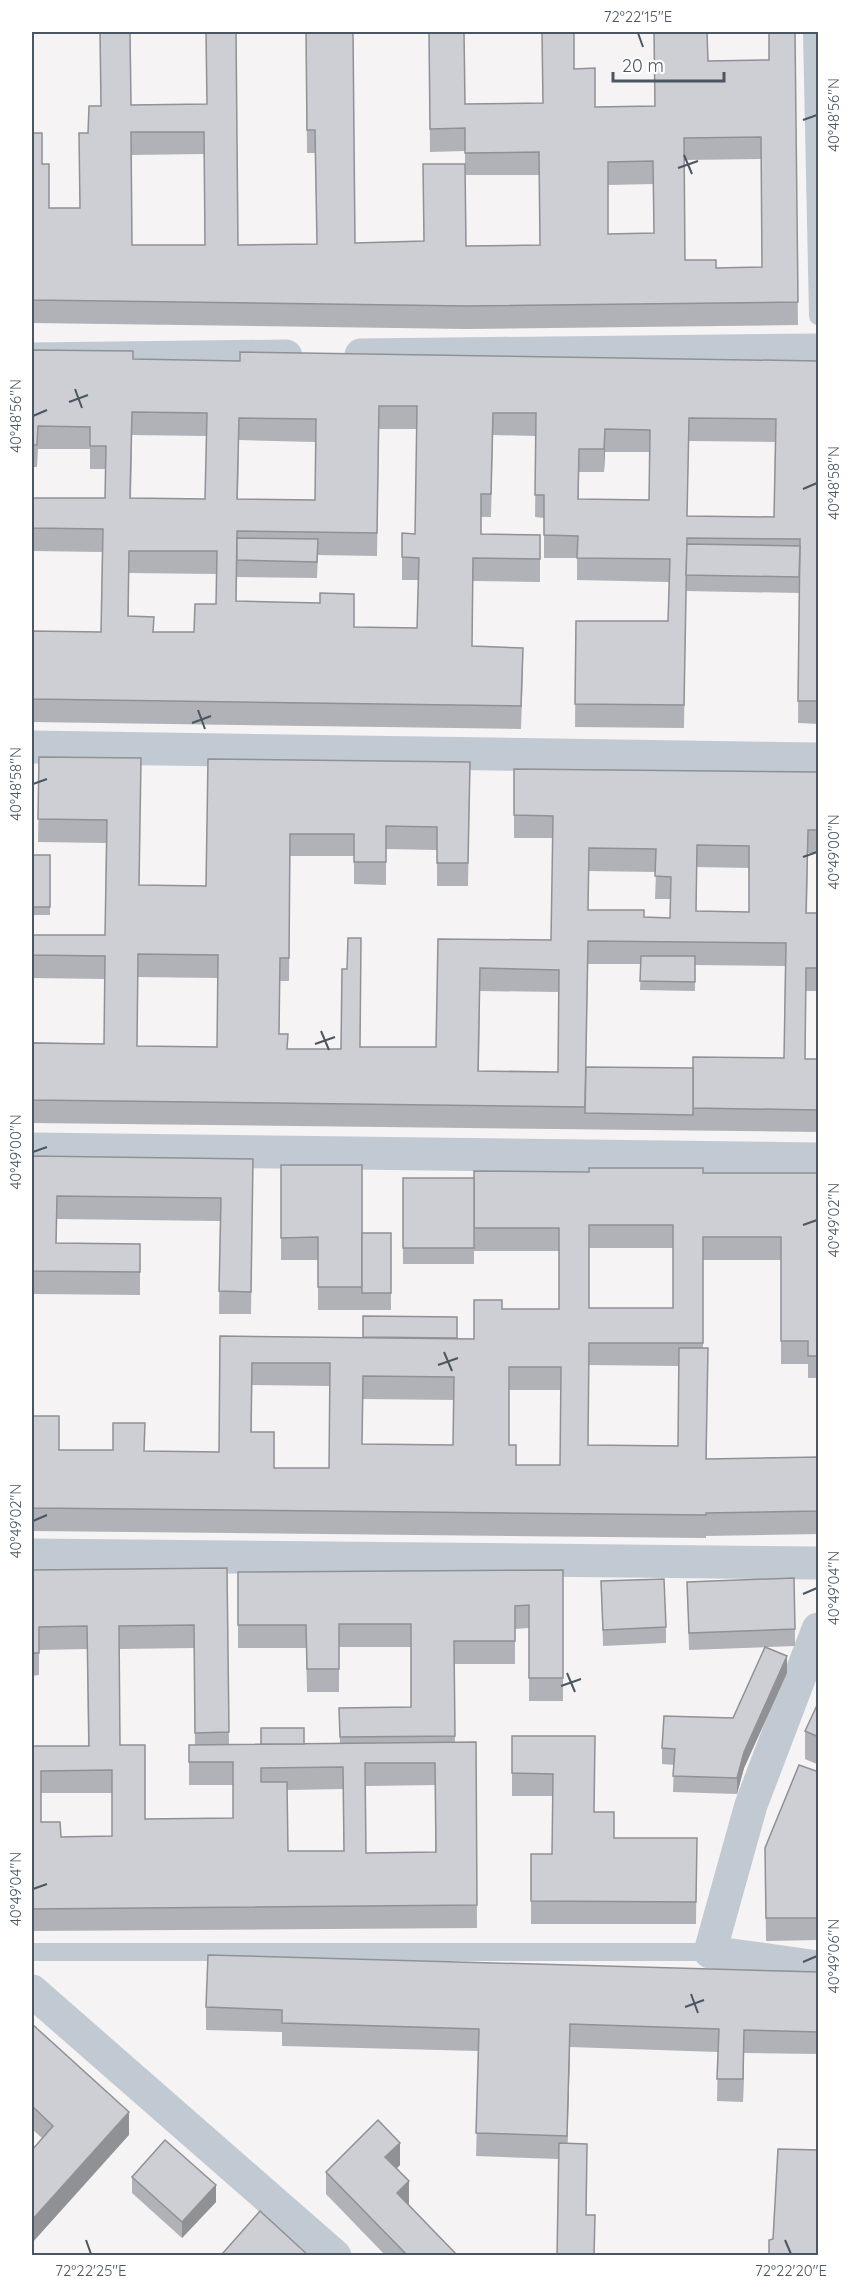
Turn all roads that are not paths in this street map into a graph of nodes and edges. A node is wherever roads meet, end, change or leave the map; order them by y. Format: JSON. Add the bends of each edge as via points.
{"nodes":[{"id":1,"x":812,"y":32,"type":"edge"},
{"id":2,"x":819,"y":316,"type":"edge"},
{"id":3,"x":819,"y":350,"type":"edge"},
{"id":4,"x":32,"y":359,"type":"edge"},
{"id":5,"x":32,"y":747,"type":"edge"},
{"id":6,"x":819,"y":759,"type":"edge"},
{"id":7,"x":32,"y":1149,"type":"edge"},
{"id":8,"x":819,"y":1159,"type":"edge"},
{"id":9,"x":32,"y":1555,"type":"edge"},
{"id":10,"x":819,"y":1563,"type":"edge"},
{"id":11,"x":819,"y":1629,"type":"edge"},
{"id":12,"x":32,"y":1952,"type":"edge"},
{"id":13,"x":710,"y":1952,"type":"junction"},
{"id":14,"x":819,"y":1967,"type":"edge"},
{"id":15,"x":32,"y":1992,"type":"edge"},
{"id":16,"x":335,"y":2256,"type":"edge"}],
"edges":[{"from":1,"to":2,"type":"lane"},
{"from":3,"to":4,"type":"street"},
{"from":5,"to":6,"type":"street"},
{"from":7,"to":8,"type":"street"},
{"from":9,"to":10,"type":"street"},
{"from":11,"to":13,"type":"street","via":[[751,1805]]},
{"from":12,"to":13,"type":"lane"},
{"from":13,"to":14,"type":"street"},
{"from":15,"to":16,"type":"street"}]}
